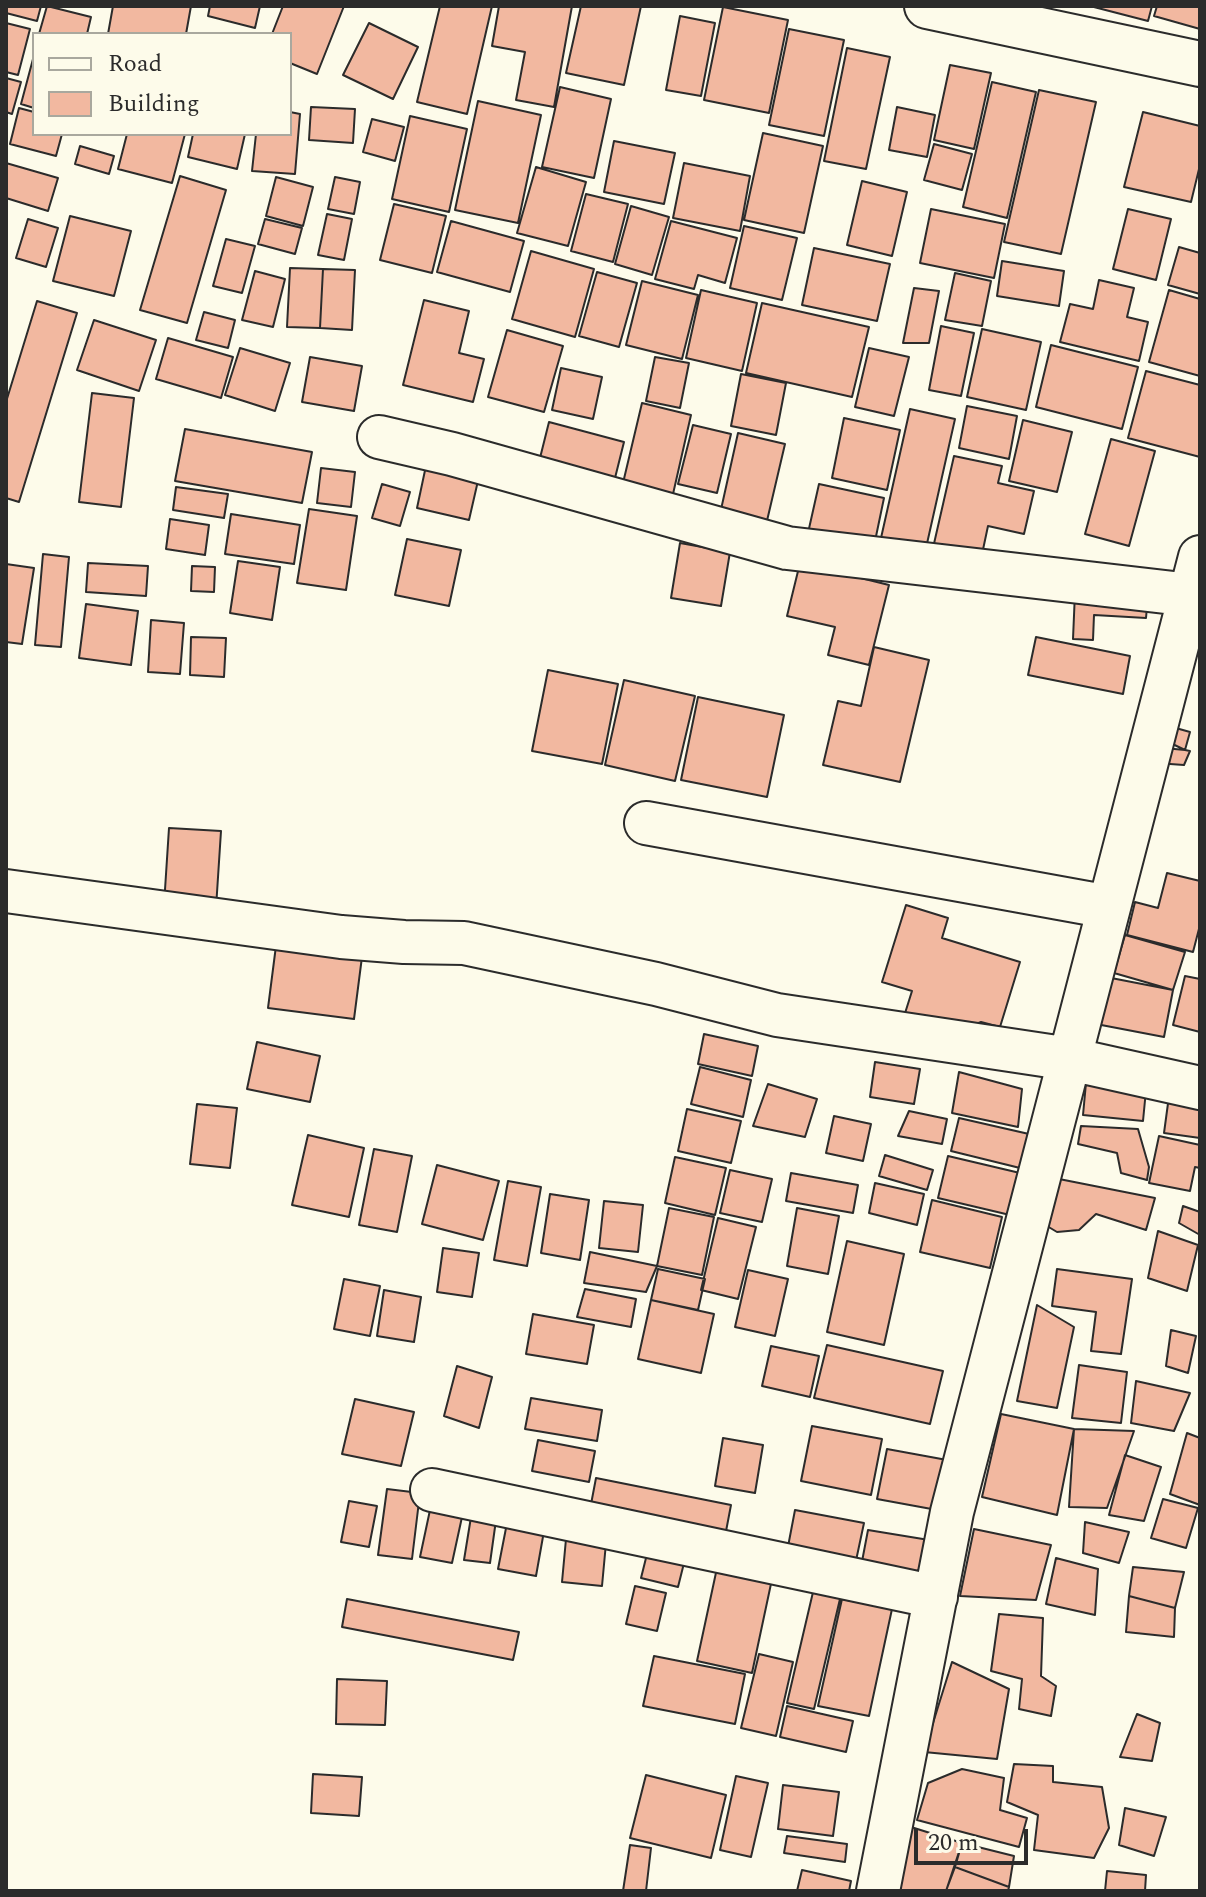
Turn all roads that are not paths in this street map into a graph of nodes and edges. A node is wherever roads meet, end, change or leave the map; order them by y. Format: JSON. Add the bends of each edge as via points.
{"nodes":[{"id":1,"x":927,"y":6,"type":"edge"},
{"id":2,"x":1200,"y":64,"type":"edge"},
{"id":3,"x":379,"y":437,"type":"dead end"},
{"id":4,"x":1196,"y":576,"type":"edge"},
{"id":5,"x":646,"y":823,"type":"dead end"},
{"id":6,"x":6,"y":891,"type":"edge"},
{"id":7,"x":1109,"y":907,"type":"junction"},
{"id":8,"x":1070,"y":1059,"type":"junction"},
{"id":9,"x":1200,"y":1088,"type":"edge"},
{"id":10,"x":432,"y":1490,"type":"dead end"},
{"id":11,"x":936,"y":1597,"type":"junction"},
{"id":12,"x":878,"y":1891,"type":"edge"}],
"edges":[{"from":1,"to":2,"type":"main road"},
{"from":3,"to":4,"type":"street","via":[[787,548]]},
{"from":4,"to":7,"type":"street"},
{"from":5,"to":7,"type":"street"},
{"from":6,"to":8,"type":"street","via":[[341,937],[464,943],[777,1015]]},
{"from":7,"to":8,"type":"street"},
{"from":8,"to":9,"type":"street"},
{"from":8,"to":11,"type":"street","via":[[952,1512]]},
{"from":10,"to":11,"type":"street"},
{"from":11,"to":12,"type":"street"}]}
